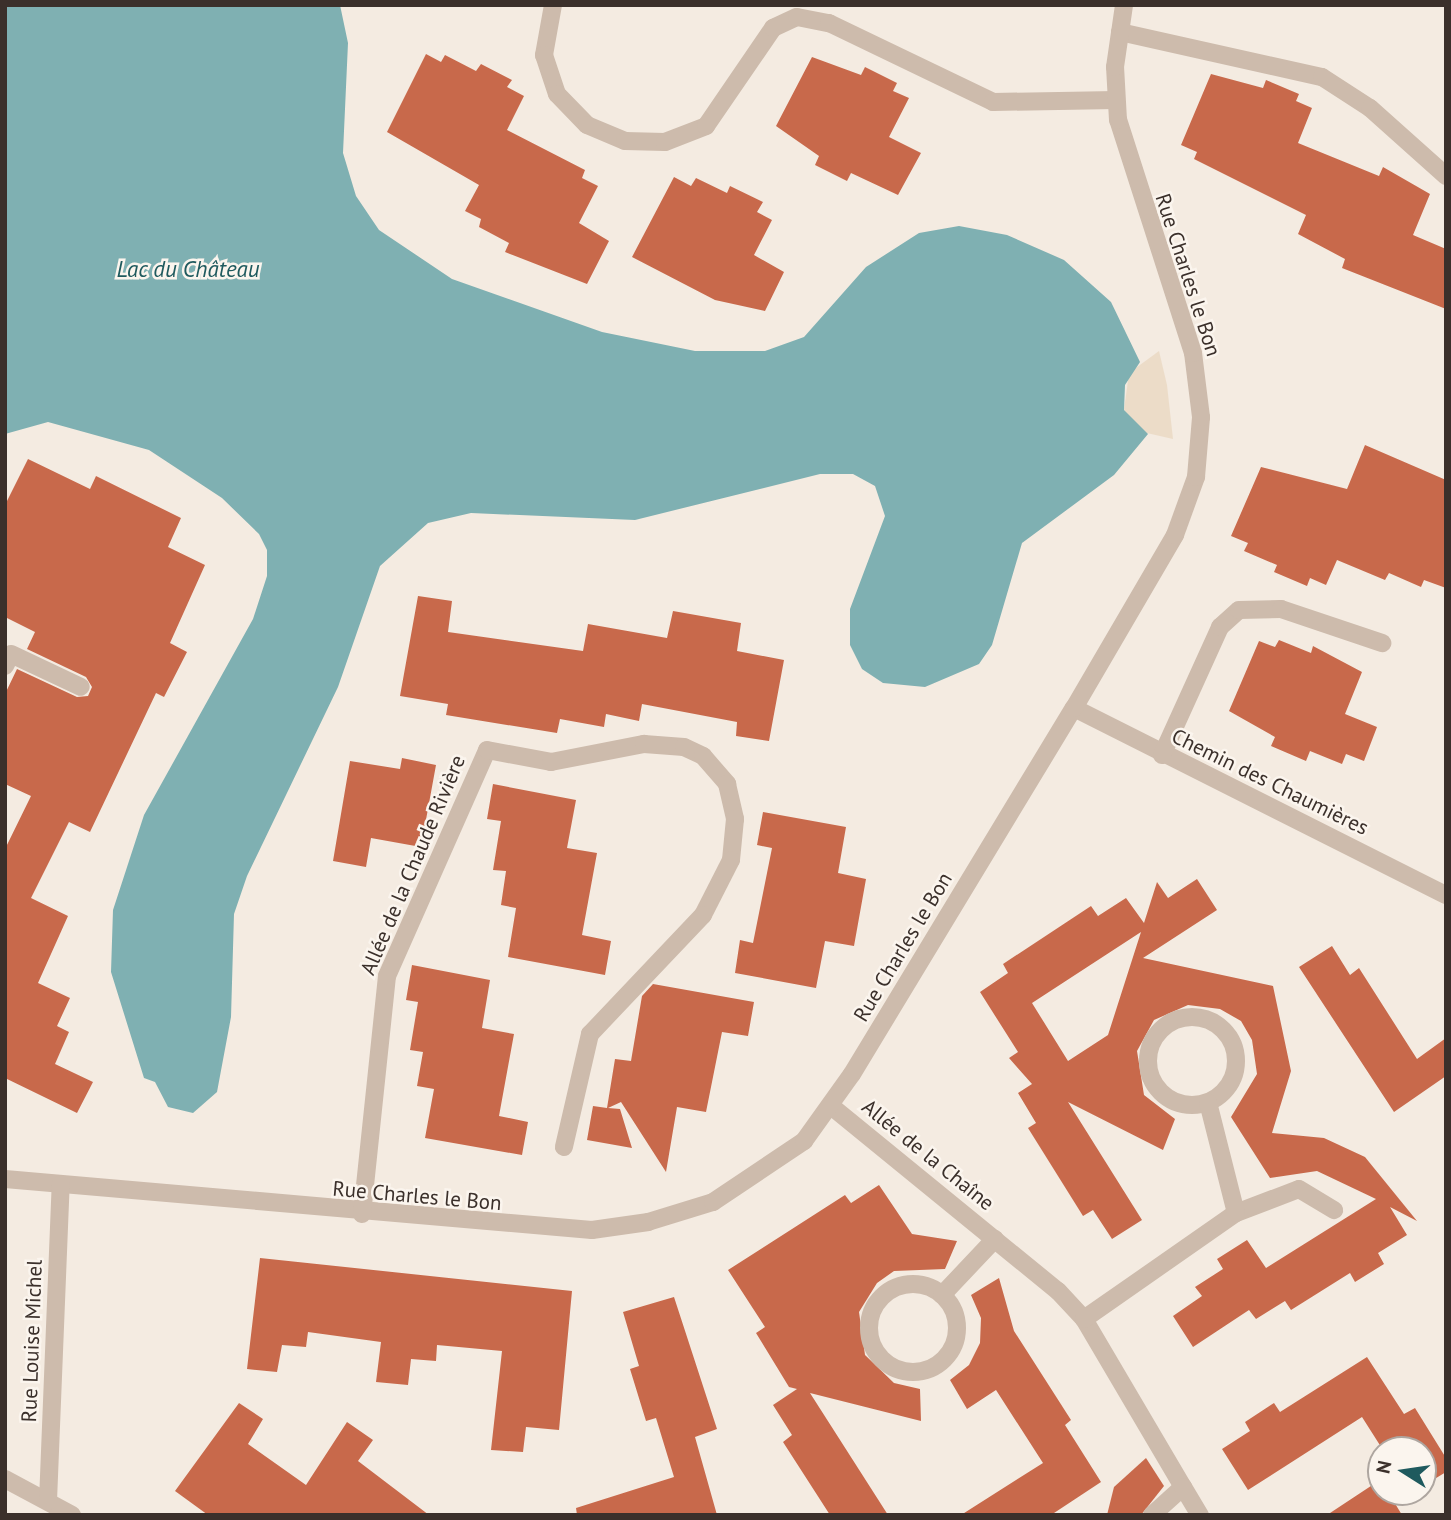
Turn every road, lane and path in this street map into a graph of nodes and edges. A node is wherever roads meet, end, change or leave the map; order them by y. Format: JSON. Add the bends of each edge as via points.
{"nodes":[{"id":1,"x":553,"y":5,"type":"edge"},
{"id":2,"x":1124,"y":5,"type":"edge"},
{"id":3,"x":1120,"y":32,"type":"junction"},
{"id":4,"x":1116,"y":100,"type":"junction"},
{"id":5,"x":1446,"y":176,"type":"edge"},
{"id":6,"x":1382,"y":643,"type":"dead end"},
{"id":7,"x":5,"y":666,"type":"edge"},
{"id":8,"x":81,"y":687,"type":"dead end"},
{"id":9,"x":1074,"y":708,"type":"junction"},
{"id":10,"x":1162,"y":755,"type":"junction"},
{"id":11,"x":1446,"y":895,"type":"edge"},
{"id":12,"x":1208,"y":1102,"type":"junction"},
{"id":13,"x":831,"y":1106,"type":"junction"},
{"id":14,"x":564,"y":1147,"type":"dead end"},
{"id":15,"x":5,"y":1179,"type":"edge"},
{"id":16,"x":61,"y":1184,"type":"junction"},
{"id":17,"x":1334,"y":1210,"type":"dead end"},
{"id":18,"x":1236,"y":1213,"type":"junction"},
{"id":19,"x":362,"y":1214,"type":"junction"},
{"id":20,"x":995,"y":1240,"type":"junction"},
{"id":21,"x":942,"y":1295,"type":"junction"},
{"id":22,"x":1084,"y":1319,"type":"junction"},
{"id":23,"x":5,"y":1479,"type":"edge"},
{"id":24,"x":1183,"y":1487,"type":"junction"},
{"id":25,"x":48,"y":1501,"type":"junction"},
{"id":26,"x":72,"y":1515,"type":"edge"},
{"id":27,"x":1152,"y":1515,"type":"edge"},
{"id":28,"x":1200,"y":1515,"type":"edge"}],
"edges":[{"from":1,"to":4,"type":"street","via":[[544,55],[557,94],[587,125],[632,143],[665,142],[706,126],[773,28],[797,17],[829,23],[993,102]]},
{"from":2,"to":3,"type":"street","name":"Rue Charles le Bon"},
{"from":3,"to":4,"type":"street","name":"Rue Charles le Bon"},
{"from":3,"to":5,"type":"street","via":[[1322,76],[1370,108]]},
{"from":4,"to":9,"type":"street","name":"Rue Charles le Bon","via":[[1126,158],[1193,353],[1200,447],[1175,535]]},
{"from":6,"to":10,"type":"street","via":[[1281,609],[1239,610],[1220,627]]},
{"from":7,"to":8,"type":"street","via":[[11,654]]},
{"from":9,"to":10,"type":"street","name":"Chemin des Chaumières"},
{"from":9,"to":13,"type":"street","name":"Rue Charles le Bon"},
{"from":10,"to":11,"type":"street","name":"Chemin des Chaumières"},
{"from":12,"to":12,"type":"street","via":[[1229,1085],[1233,1046],[1216,1025],[1177,1020],[1150,1049],[1151,1077],[1181,1104]]},
{"from":12,"to":18,"type":"street"},
{"from":13,"to":19,"type":"street","name":"Rue Charles le Bon","via":[[804,1141],[758,1178],[713,1202],[648,1222],[559,1231]]},
{"from":13,"to":20,"type":"street","name":"Allée de la Chaîne"},
{"from":14,"to":19,"type":"street","name":"Allée de la Chaude Rivière","via":[[590,1034],[704,915],[731,860],[735,820],[727,784],[703,756],[684,747],[644,744],[551,762],[487,750],[387,976]]},
{"from":15,"to":16,"type":"street","name":"Rue Charles le Bon"},
{"from":16,"to":19,"type":"street","name":"Rue Charles le Bon"},
{"from":16,"to":25,"type":"street","name":"Rue Louise Michel"},
{"from":17,"to":18,"type":"street","via":[[1299,1189]]},
{"from":18,"to":22,"type":"street"},
{"from":20,"to":21,"type":"street","name":"Allée de la Chaîne"},
{"from":20,"to":22,"type":"street","name":"Allée de la Chaîne"},
{"from":21,"to":21,"type":"street","via":[[903,1286],[880,1300],[871,1339],[885,1362],[924,1371],[947,1357],[957,1318]]},
{"from":22,"to":24,"type":"street","name":"Allée de la Chaîne"},
{"from":23,"to":25,"type":"street"},
{"from":24,"to":27,"type":"street"},
{"from":24,"to":28,"type":"street","name":"Allée de la Chaîne"},
{"from":25,"to":26,"type":"street"}]}
